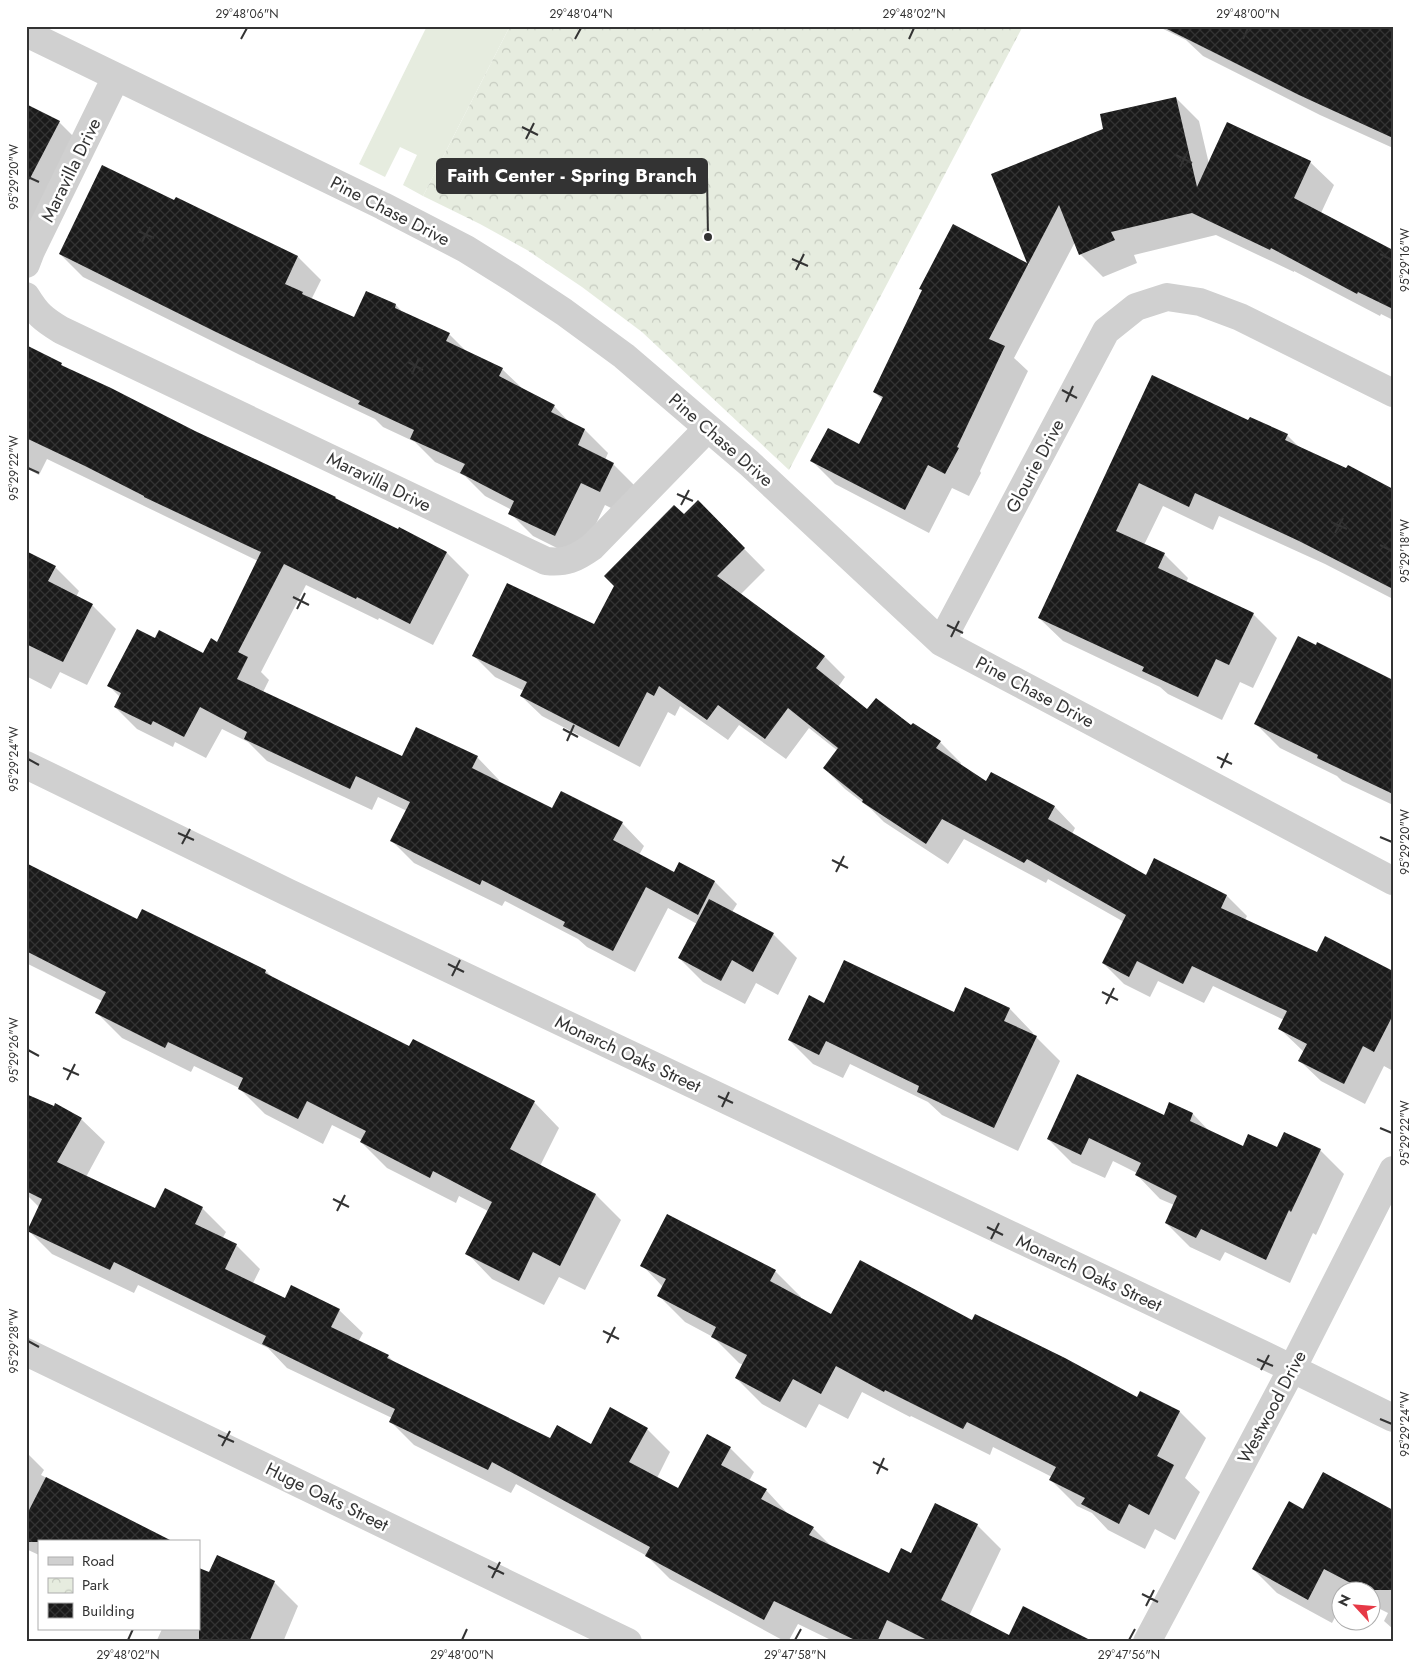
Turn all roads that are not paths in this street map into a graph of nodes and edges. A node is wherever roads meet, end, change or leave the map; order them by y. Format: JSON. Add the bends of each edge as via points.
{"nodes":[{"id":1,"x":26,"y":33,"type":"edge"},
{"id":2,"x":116,"y":76,"type":"junction"},
{"id":3,"x":26,"y":264,"type":"edge"},
{"id":4,"x":26,"y":296,"type":"edge"},
{"id":5,"x":1393,"y":393,"type":"edge"},
{"id":6,"x":708,"y":428,"type":"junction"},
{"id":7,"x":941,"y":642,"type":"junction"},
{"id":8,"x":26,"y":765,"type":"edge"},
{"id":9,"x":1393,"y":881,"type":"edge"},
{"id":10,"x":1393,"y":1170,"type":"edge"},
{"id":11,"x":26,"y":1352,"type":"edge"},
{"id":12,"x":1292,"y":1369,"type":"junction"},
{"id":13,"x":1393,"y":1418,"type":"edge"},
{"id":14,"x":628,"y":1642,"type":"edge"},
{"id":15,"x":1146,"y":1642,"type":"edge"}],
"edges":[{"from":1,"to":2,"type":"street","name":"Pine Chase Drive"},
{"from":2,"to":3,"type":"street","name":"Maravilla Drive"},
{"from":2,"to":6,"type":"street","name":"Pine Chase Drive","via":[[466,249],[564,312],[624,356]]},
{"from":4,"to":6,"type":"street","name":"Maravilla Drive","via":[[34,311],[61,330],[546,561],[560,562],[578,557],[592,547]]},
{"from":5,"to":7,"type":"street","name":"Glourie Drive","via":[[1240,317],[1200,302],[1167,297],[1136,307],[1106,331]]},
{"from":6,"to":7,"type":"street","name":"Pine Chase Drive"},
{"from":7,"to":9,"type":"street","name":"Pine Chase Drive"},
{"from":8,"to":12,"type":"street","name":"Monarch Oaks Street"},
{"from":10,"to":12,"type":"street","name":"Westwood Drive"},
{"from":11,"to":14,"type":"street","name":"Huge Oaks Street"},
{"from":12,"to":13,"type":"street","name":"Monarch Oaks Street"},
{"from":12,"to":15,"type":"street","name":"Westwood Drive"}]}
